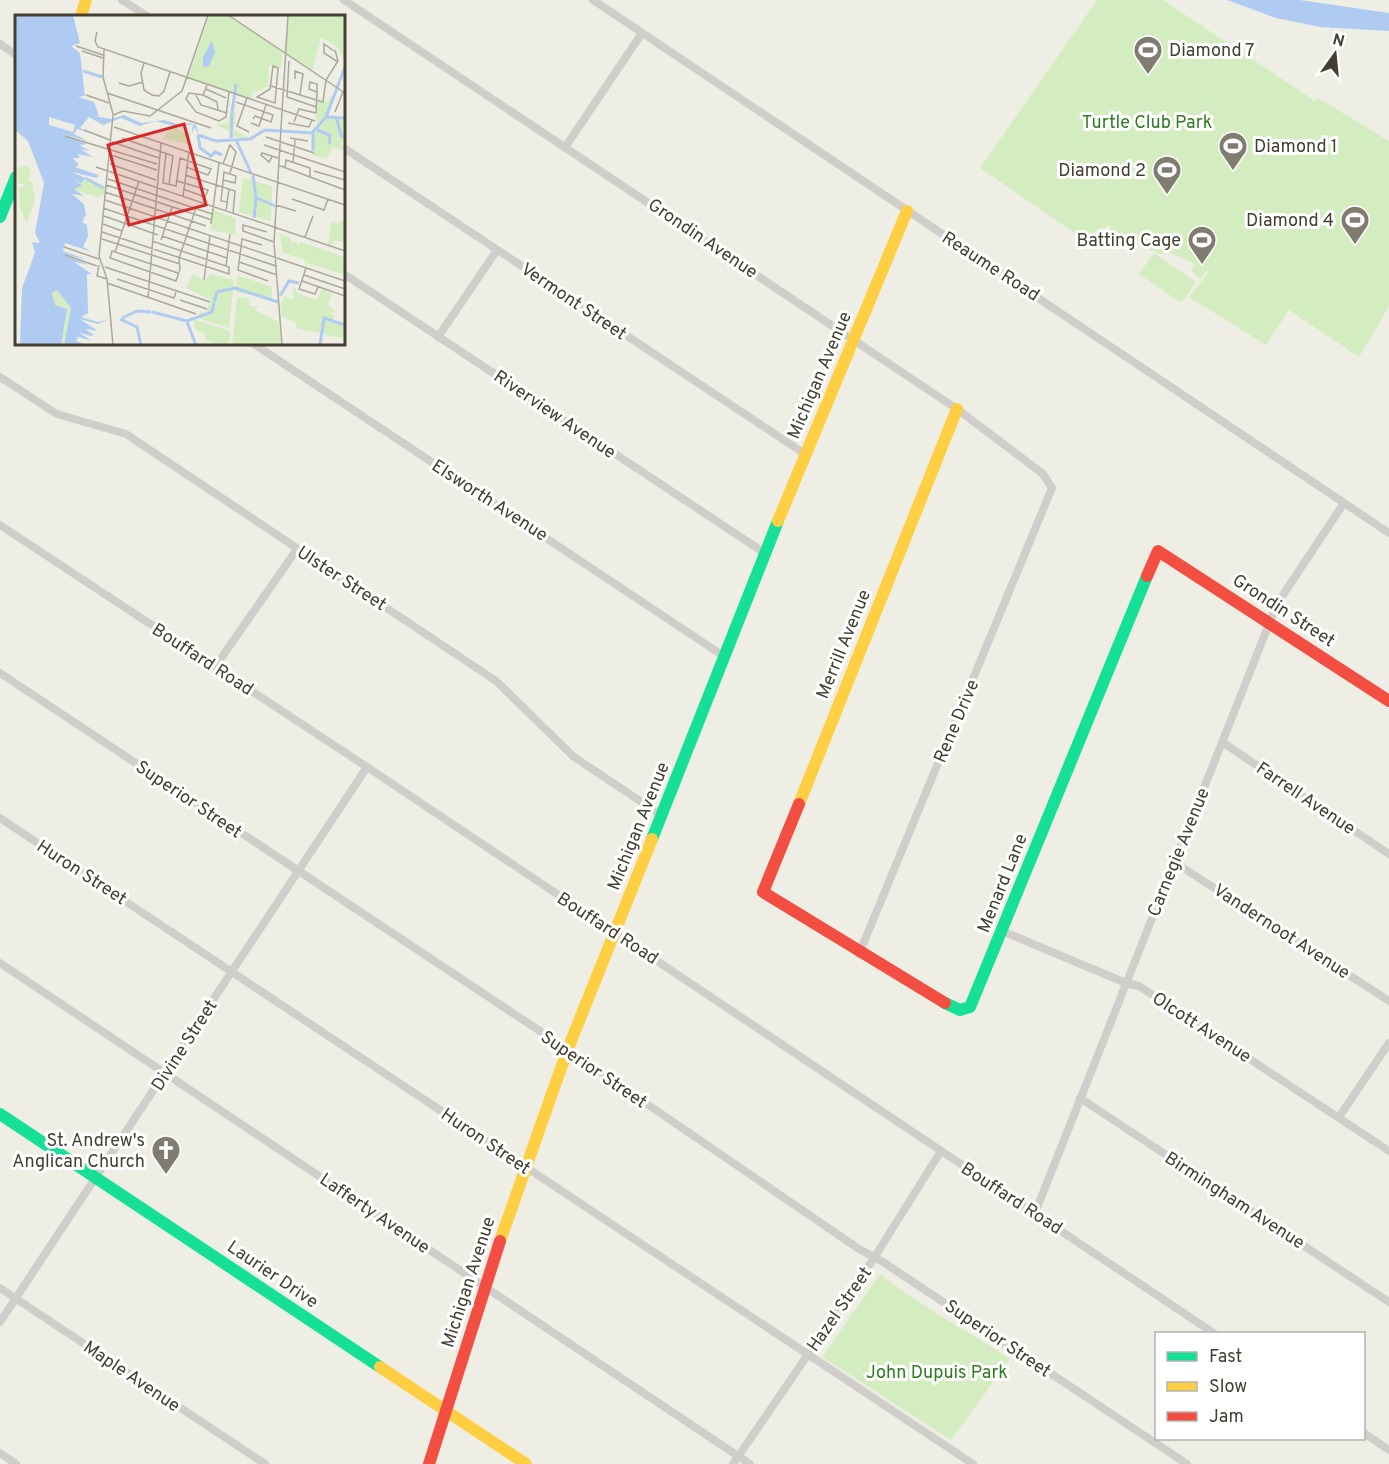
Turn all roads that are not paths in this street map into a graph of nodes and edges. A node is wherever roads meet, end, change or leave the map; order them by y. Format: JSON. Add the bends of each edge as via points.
{"nodes":[{"id":1,"x":86,"y":0,"type":"edge"},
{"id":2,"x":122,"y":0,"type":"edge"},
{"id":3,"x":344,"y":0,"type":"edge"},
{"id":4,"x":593,"y":0,"type":"edge"},
{"id":5,"x":81,"y":15,"type":"edge"},
{"id":6,"x":145,"y":15,"type":"edge"},
{"id":7,"x":642,"y":33,"type":"junction"},
{"id":8,"x":0,"y":44,"type":"edge"},
{"id":9,"x":15,"y":54,"type":"edge"},
{"id":10,"x":566,"y":146,"type":"junction"},
{"id":11,"x":345,"y":149,"type":"edge"},
{"id":12,"x":15,"y":185,"type":"edge"},
{"id":13,"x":907,"y":211,"type":"junction"},
{"id":14,"x":0,"y":217,"type":"edge"},
{"id":15,"x":496,"y":250,"type":"junction"},
{"id":16,"x":345,"y":275,"type":"edge"},
{"id":17,"x":438,"y":337,"type":"junction"},
{"id":18,"x":854,"y":339,"type":"junction"},
{"id":19,"x":256,"y":345,"type":"edge"},
{"id":20,"x":0,"y":377,"type":"edge"},
{"id":21,"x":957,"y":409,"type":"junction"},
{"id":22,"x":805,"y":454,"type":"junction"},
{"id":23,"x":1052,"y":488,"type":"joint"},
{"id":24,"x":1344,"y":503,"type":"junction"},
{"id":25,"x":0,"y":525,"type":"edge"},
{"id":26,"x":1389,"y":533,"type":"edge"},
{"id":27,"x":297,"y":549,"type":"junction"},
{"id":28,"x":1158,"y":551,"type":"joint"},
{"id":29,"x":766,"y":554,"type":"junction"},
{"id":30,"x":1270,"y":622,"type":"junction"},
{"id":31,"x":725,"y":657,"type":"junction"},
{"id":32,"x":216,"y":667,"type":"junction"},
{"id":33,"x":0,"y":673,"type":"edge"},
{"id":34,"x":1389,"y":701,"type":"edge"},
{"id":35,"x":1222,"y":742,"type":"junction"},
{"id":36,"x":368,"y":767,"type":"junction"},
{"id":37,"x":661,"y":815,"type":"junction"},
{"id":38,"x":0,"y":819,"type":"edge"},
{"id":39,"x":1389,"y":854,"type":"edge"},
{"id":40,"x":1174,"y":862,"type":"junction"},
{"id":41,"x":299,"y":872,"type":"junction"},
{"id":42,"x":763,"y":892,"type":"joint"},
{"id":43,"x":1002,"y":931,"type":"junction"},
{"id":44,"x":616,"y":933,"type":"junction"},
{"id":45,"x":859,"y":954,"type":"junction"},
{"id":46,"x":0,"y":963,"type":"edge"},
{"id":47,"x":233,"y":972,"type":"junction"},
{"id":48,"x":1126,"y":983,"type":"junction"},
{"id":49,"x":1389,"y":1001,"type":"edge"},
{"id":50,"x":1389,"y":1043,"type":"edge"},
{"id":51,"x":567,"y":1051,"type":"junction"},
{"id":52,"x":166,"y":1074,"type":"junction"},
{"id":53,"x":1080,"y":1098,"type":"junction"},
{"id":54,"x":0,"y":1114,"type":"edge"},
{"id":55,"x":1339,"y":1117,"type":"junction"},
{"id":56,"x":941,"y":1151,"type":"junction"},
{"id":57,"x":1389,"y":1151,"type":"edge"},
{"id":58,"x":526,"y":1167,"type":"junction"},
{"id":59,"x":96,"y":1178,"type":"junction"},
{"id":60,"x":1035,"y":1213,"type":"junction"},
{"id":61,"x":874,"y":1258,"type":"junction"},
{"id":62,"x":484,"y":1286,"type":"junction"},
{"id":63,"x":0,"y":1288,"type":"edge"},
{"id":64,"x":15,"y":1299,"type":"junction"},
{"id":65,"x":1389,"y":1302,"type":"edge"},
{"id":66,"x":0,"y":1322,"type":"edge"},
{"id":67,"x":1212,"y":1332,"type":"edge"},
{"id":68,"x":807,"y":1354,"type":"junction"},
{"id":69,"x":446,"y":1410,"type":"junction"},
{"id":70,"x":1365,"y":1434,"type":"edge"},
{"id":71,"x":1389,"y":1450,"type":"edge"},
{"id":72,"x":0,"y":1453,"type":"edge"},
{"id":73,"x":736,"y":1460,"type":"edge"},
{"id":74,"x":16,"y":1464,"type":"edge"},
{"id":75,"x":265,"y":1464,"type":"edge"},
{"id":76,"x":429,"y":1464,"type":"edge"},
{"id":77,"x":526,"y":1464,"type":"edge"},
{"id":78,"x":750,"y":1464,"type":"edge"},
{"id":79,"x":973,"y":1464,"type":"edge"},
{"id":80,"x":1187,"y":1464,"type":"edge"}],
"edges":[{"from":1,"to":5,"type":"street"},
{"from":2,"to":6,"type":"street"},
{"from":3,"to":10,"type":"street","name":"Grondin Avenue"},
{"from":4,"to":7,"type":"street","name":"Reaume Road"},
{"from":7,"to":10,"type":"street"},
{"from":7,"to":13,"type":"street","name":"Reaume Road"},
{"from":8,"to":9,"type":"street"},
{"from":10,"to":18,"type":"street","name":"Grondin Avenue"},
{"from":11,"to":15,"type":"street","name":"Vermont Street"},
{"from":12,"to":14,"type":"street"},
{"from":13,"to":18,"type":"street","name":"Michigan Avenue"},
{"from":13,"to":24,"type":"street","name":"Reaume Road"},
{"from":15,"to":17,"type":"street"},
{"from":15,"to":22,"type":"street","name":"Vermont Street"},
{"from":16,"to":17,"type":"street","name":"Riverview Avenue"},
{"from":17,"to":29,"type":"street","name":"Riverview Avenue"},
{"from":18,"to":21,"type":"street","name":"Grondin Avenue"},
{"from":18,"to":22,"type":"street","name":"Michigan Avenue"},
{"from":19,"to":31,"type":"street","name":"Elsworth Avenue"},
{"from":20,"to":27,"type":"street","name":"Ulster Street","via":[[57,414],[126,434]]},
{"from":21,"to":23,"type":"street","name":"Grondin Avenue","via":[[1043,474]]},
{"from":21,"to":42,"type":"street","name":"Merrill Avenue"},
{"from":22,"to":29,"type":"street","name":"Michigan Avenue"},
{"from":23,"to":45,"type":"street","name":"Rene Drive"},
{"from":24,"to":26,"type":"street","name":"Reaume Road"},
{"from":24,"to":30,"type":"street","name":"Carnegie Avenue","via":[[1277,604]]},
{"from":25,"to":32,"type":"street","name":"Bouffard Road"},
{"from":27,"to":32,"type":"street"},
{"from":27,"to":37,"type":"street","name":"Ulster Street","via":[[496,681],[574,757]]},
{"from":28,"to":30,"type":"street","name":"Grondin Street"},
{"from":28,"to":43,"type":"street","name":"Menard Lane"},
{"from":29,"to":31,"type":"street","name":"Michigan Avenue"},
{"from":30,"to":34,"type":"street","name":"Grondin Street"},
{"from":30,"to":35,"type":"street","name":"Carnegie Avenue"},
{"from":31,"to":37,"type":"street","name":"Michigan Avenue"},
{"from":32,"to":36,"type":"street","name":"Bouffard Road"},
{"from":33,"to":41,"type":"street","name":"Superior Street"},
{"from":35,"to":39,"type":"street","name":"Farrell Avenue"},
{"from":35,"to":40,"type":"street","name":"Carnegie Avenue"},
{"from":36,"to":41,"type":"street","name":"Divine Street"},
{"from":36,"to":44,"type":"street","name":"Bouffard Road"},
{"from":37,"to":44,"type":"street","name":"Michigan Avenue"},
{"from":38,"to":47,"type":"street","name":"Huron Street"},
{"from":40,"to":48,"type":"street","name":"Carnegie Avenue"},
{"from":40,"to":49,"type":"street","name":"Vandernoot Avenue"},
{"from":41,"to":47,"type":"street","name":"Divine Street"},
{"from":41,"to":51,"type":"street","name":"Superior Street"},
{"from":42,"to":45,"type":"street","name":"Menard Lane"},
{"from":43,"to":45,"type":"street","name":"Menard Lane","via":[[970,1006],[960,1010]]},
{"from":43,"to":48,"type":"street","name":"Olcott Avenue"},
{"from":44,"to":51,"type":"street","name":"Michigan Avenue"},
{"from":44,"to":56,"type":"street","name":"Bouffard Road"},
{"from":46,"to":52,"type":"street","name":"Lafferty Avenue"},
{"from":47,"to":52,"type":"street","name":"Divine Street"},
{"from":47,"to":58,"type":"street","name":"Huron Street"},
{"from":48,"to":53,"type":"street","name":"Carnegie Avenue"},
{"from":48,"to":55,"type":"street","name":"Olcott Avenue","via":[[1139,986]]},
{"from":50,"to":55,"type":"street"},
{"from":51,"to":58,"type":"street","name":"Michigan Avenue"},
{"from":51,"to":61,"type":"street","name":"Superior Street"},
{"from":52,"to":59,"type":"street","name":"Divine Street"},
{"from":52,"to":62,"type":"street","name":"Lafferty Avenue"},
{"from":53,"to":60,"type":"street","name":"Carnegie Avenue"},
{"from":53,"to":65,"type":"street","name":"Birmingham Avenue"},
{"from":54,"to":59,"type":"street","name":"Laurier Drive"},
{"from":55,"to":57,"type":"street","name":"Olcott Avenue"},
{"from":56,"to":60,"type":"street","name":"Bouffard Road"},
{"from":56,"to":61,"type":"street","name":"Hazel Street"},
{"from":58,"to":62,"type":"street","name":"Michigan Avenue"},
{"from":58,"to":68,"type":"street","name":"Huron Street"},
{"from":59,"to":64,"type":"street","name":"Divine Street"},
{"from":59,"to":69,"type":"street","name":"Laurier Drive"},
{"from":60,"to":67,"type":"street","name":"Bouffard Road"},
{"from":61,"to":68,"type":"street","name":"Hazel Street"},
{"from":61,"to":80,"type":"street","name":"Superior Street"},
{"from":62,"to":69,"type":"street","name":"Michigan Avenue"},
{"from":62,"to":73,"type":"street","name":"Lafferty Avenue"},
{"from":63,"to":64,"type":"street","name":"Maple Avenue"},
{"from":64,"to":66,"type":"street","name":"Divine Street"},
{"from":64,"to":75,"type":"street","name":"Maple Avenue"},
{"from":68,"to":73,"type":"street","name":"Hazel Street"},
{"from":68,"to":79,"type":"street","name":"Huron Street"},
{"from":69,"to":76,"type":"street","name":"Michigan Avenue"},
{"from":69,"to":77,"type":"street","name":"Laurier Drive"},
{"from":70,"to":71,"type":"street"},
{"from":72,"to":74,"type":"street"},
{"from":73,"to":78,"type":"street","name":"Lafferty Avenue"}]}
